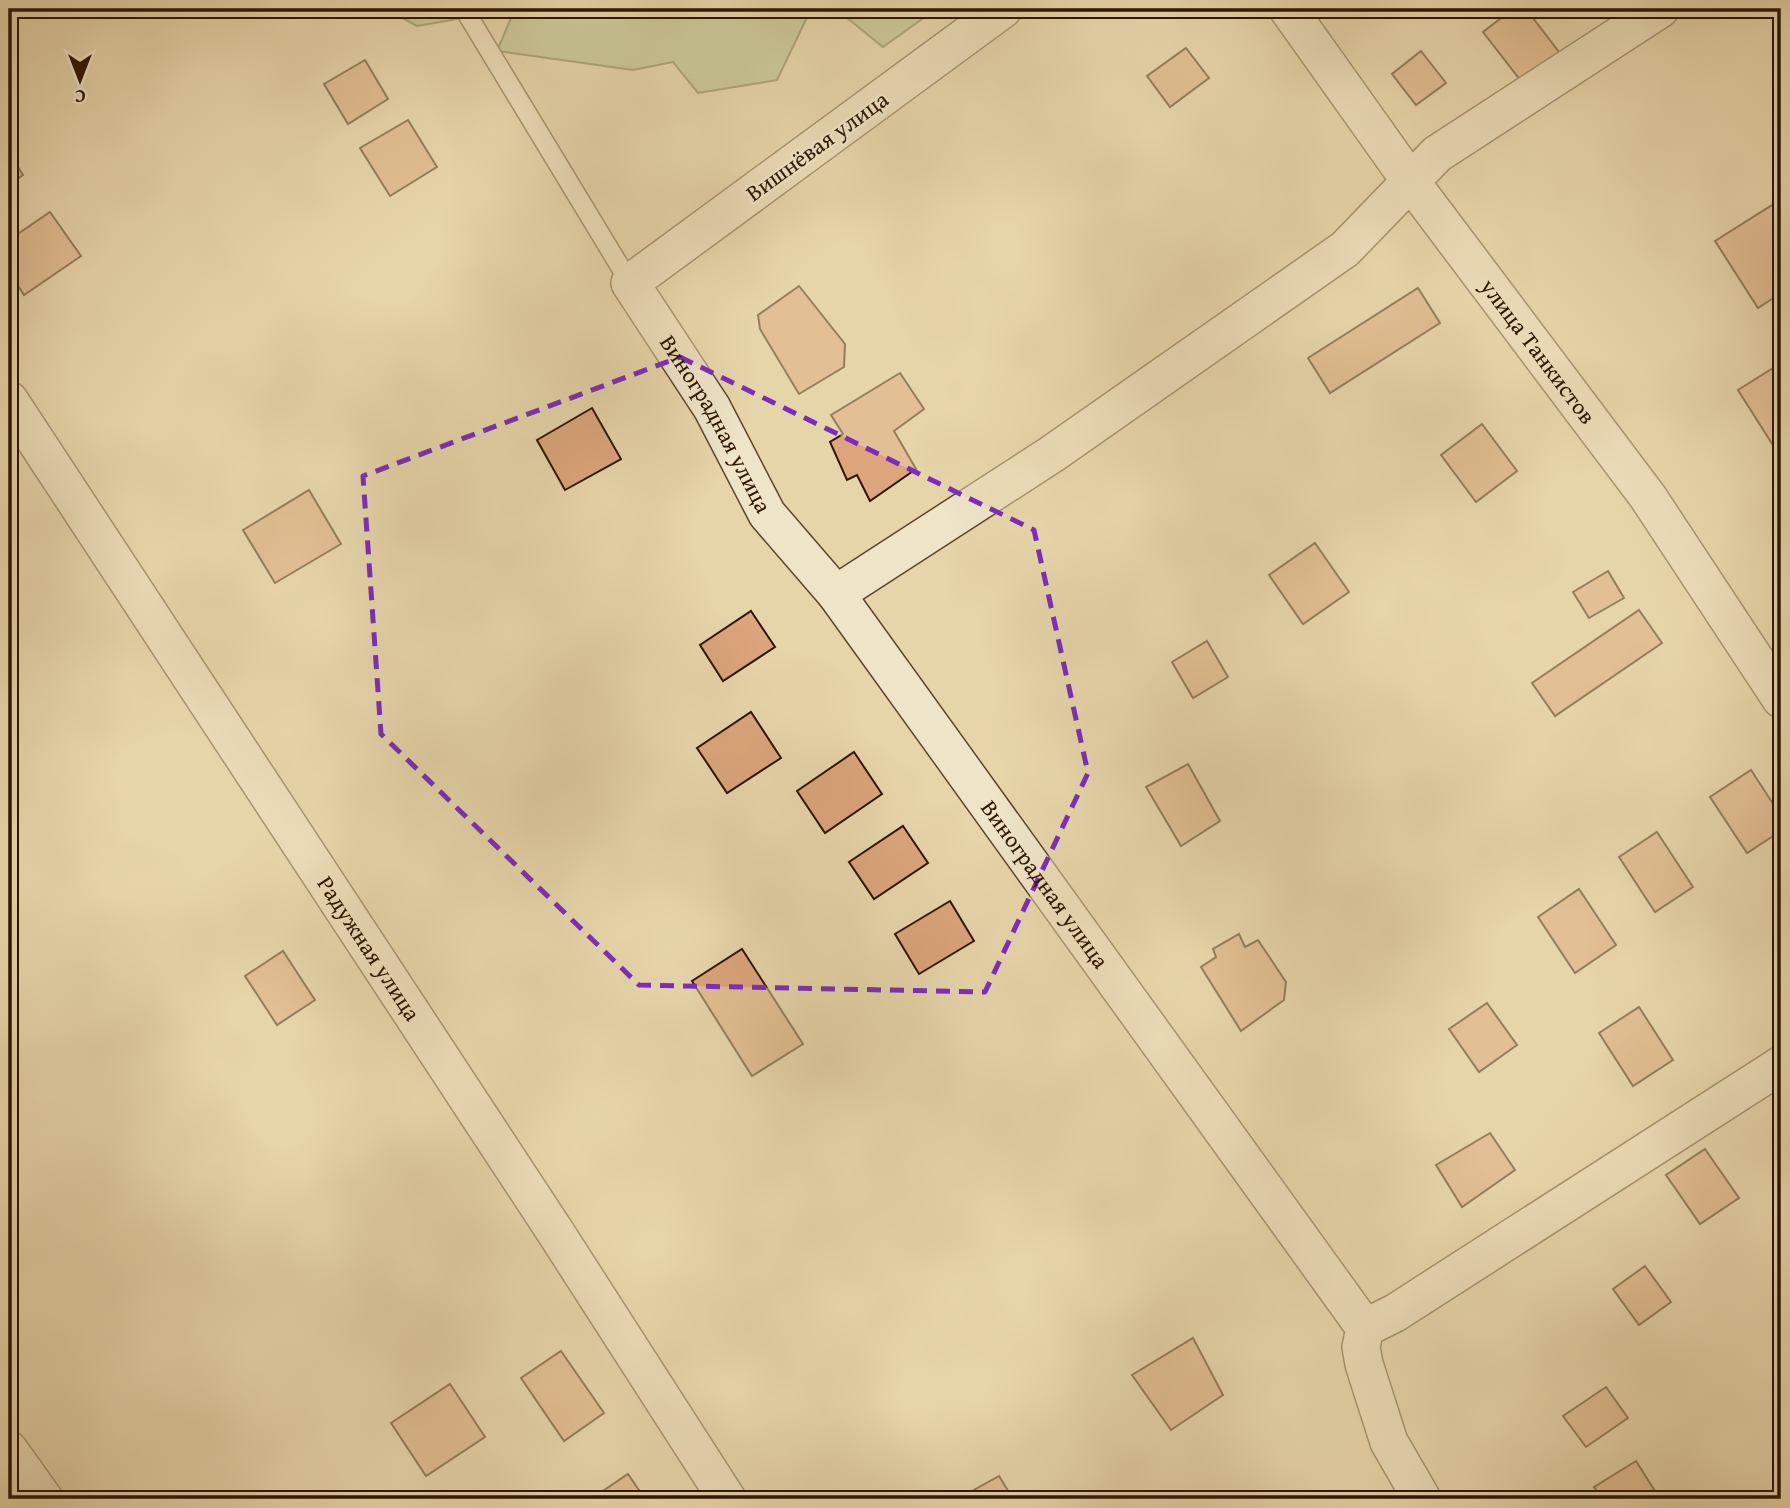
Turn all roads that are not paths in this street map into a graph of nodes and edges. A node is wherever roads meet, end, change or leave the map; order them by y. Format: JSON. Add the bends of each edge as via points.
{"nodes":[{"id":1,"x":464,"y":9,"type":"edge"},
{"id":2,"x":1003,"y":9,"type":"edge"},
{"id":3,"x":1288,"y":9,"type":"edge"},
{"id":4,"x":1660,"y":9,"type":"edge"},
{"id":5,"x":1410,"y":182,"type":"junction"},
{"id":6,"x":630,"y":283,"type":"junction"},
{"id":7,"x":9,"y":400,"type":"edge"},
{"id":8,"x":836,"y":594,"type":"junction"},
{"id":9,"x":1781,"y":699,"type":"edge"},
{"id":10,"x":1781,"y":1065,"type":"edge"},
{"id":11,"x":1365,"y":1328,"type":"junction"},
{"id":12,"x":9,"y":1450,"type":"edge"},
{"id":13,"x":44,"y":1499,"type":"edge"},
{"id":14,"x":727,"y":1499,"type":"edge"},
{"id":15,"x":1422,"y":1499,"type":"edge"}],
"edges":[{"from":1,"to":6,"type":"lane"},
{"from":2,"to":6,"type":"street","name":"Вишнёвая улица"},
{"from":3,"to":5,"type":"street","name":"улица Танкистов"},
{"from":4,"to":5,"type":"street","via":[[1437,154]]},
{"from":5,"to":8,"type":"street","via":[[1345,249],[1052,454]]},
{"from":5,"to":9,"type":"street","name":"улица Танкистов","via":[[1647,498]]},
{"from":6,"to":8,"type":"street","name":"Виноградная улица","via":[[712,408],[767,514]]},
{"from":7,"to":14,"type":"street","name":"Радужная улица"},
{"from":8,"to":11,"type":"street","name":"Виноградная улица"},
{"from":10,"to":11,"type":"street"},
{"from":11,"to":15,"type":"street","via":[[1364,1364],[1389,1442]]},
{"from":12,"to":13,"type":"street"}]}
